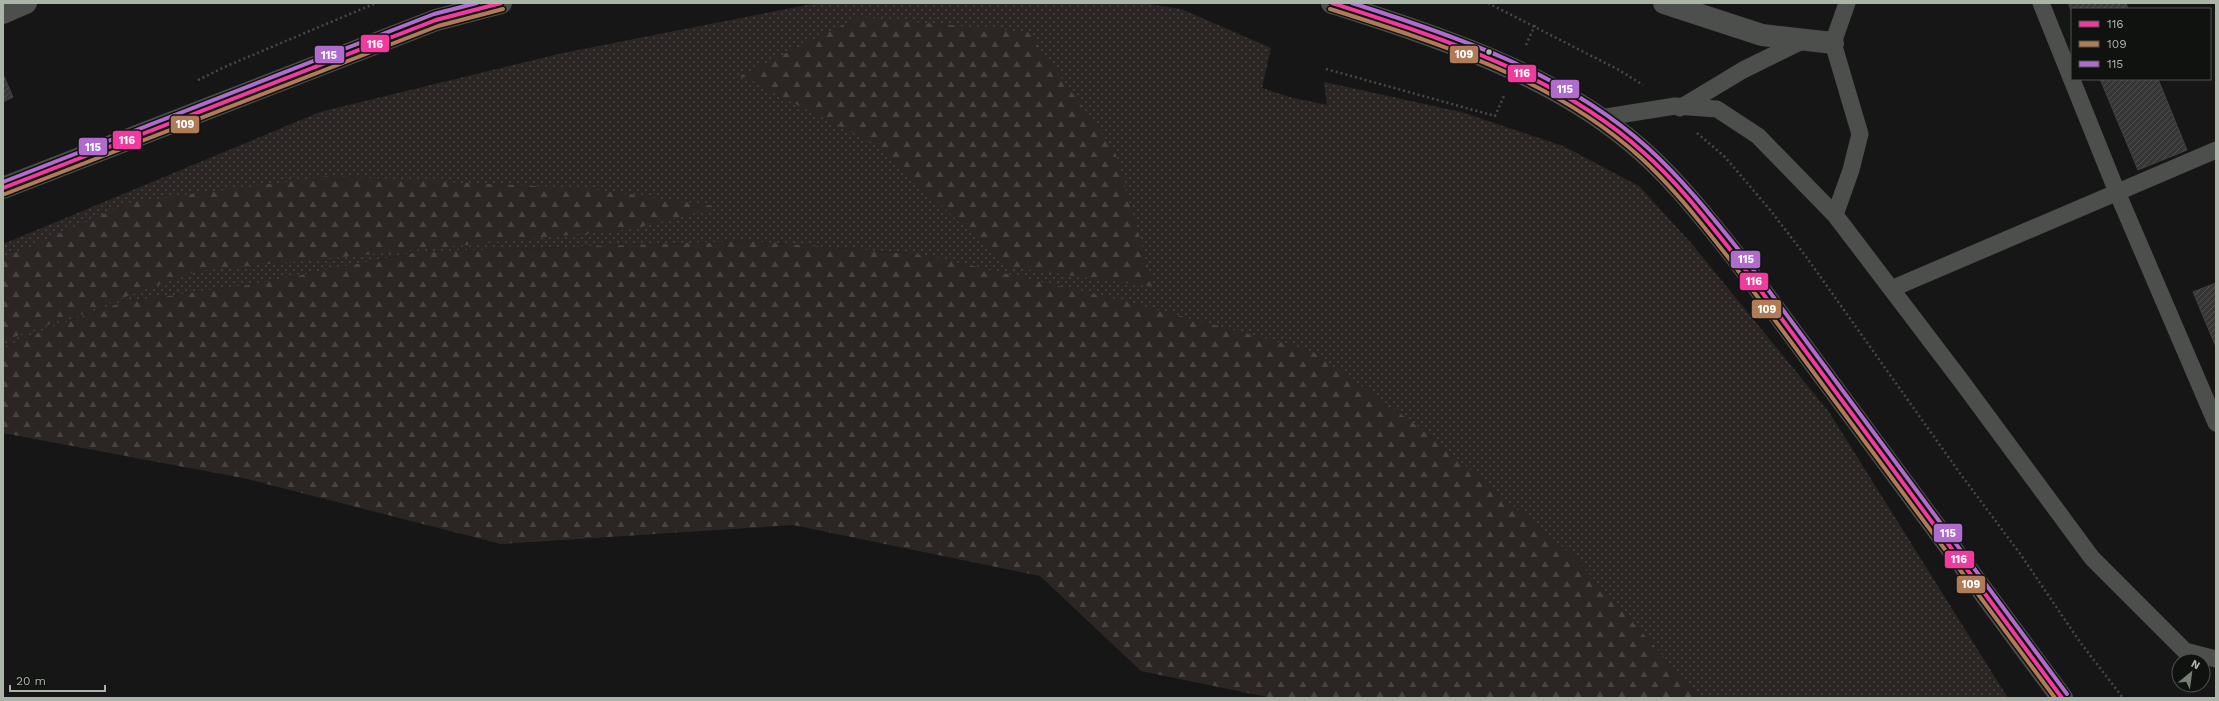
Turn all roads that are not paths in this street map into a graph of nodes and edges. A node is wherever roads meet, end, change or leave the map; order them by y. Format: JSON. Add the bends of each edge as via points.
{"nodes":[{"id":1,"x":26,"y":3,"type":"edge"},
{"id":2,"x":500,"y":3,"type":"edge"},
{"id":3,"x":1332,"y":3,"type":"edge"},
{"id":4,"x":1664,"y":3,"type":"edge"},
{"id":5,"x":1847,"y":3,"type":"edge"},
{"id":6,"x":2041,"y":3,"type":"edge"},
{"id":7,"x":3,"y":13,"type":"edge"},
{"id":8,"x":1804,"y":40,"type":"junction"},
{"id":9,"x":1833,"y":43,"type":"junction"},
{"id":10,"x":2071,"y":78,"type":"edge"},
{"id":11,"x":2072,"y":80,"type":"edge"},
{"id":12,"x":1678,"y":107,"type":"junction"},
{"id":13,"x":1600,"y":118,"type":"junction"},
{"id":14,"x":2216,"y":150,"type":"edge"},
{"id":15,"x":3,"y":188,"type":"edge"},
{"id":16,"x":2117,"y":192,"type":"junction"},
{"id":17,"x":1835,"y":215,"type":"junction"},
{"id":18,"x":1891,"y":289,"type":"junction"},
{"id":19,"x":2216,"y":423,"type":"edge"},
{"id":20,"x":2216,"y":659,"type":"edge"},
{"id":21,"x":2062,"y":698,"type":"edge"}],
"edges":[{"from":1,"to":7,"type":"street"},
{"from":2,"to":15,"type":"main road","via":[[436,20]]},
{"from":3,"to":13,"type":"main road","via":[[1419,31],[1515,70],[1581,104]]},
{"from":4,"to":8,"type":"street","via":[[1762,35]]},
{"from":5,"to":9,"type":"lane"},
{"from":6,"to":10,"type":"lane"},
{"from":8,"to":9,"type":"street"},
{"from":8,"to":12,"type":"lane","via":[[1743,70]]},
{"from":9,"to":17,"type":"lane","via":[[1860,134],[1851,170]]},
{"from":11,"to":16,"type":"lane"},
{"from":12,"to":13,"type":"lane"},
{"from":12,"to":17,"type":"lane","via":[[1717,108],[1758,136]]},
{"from":13,"to":21,"type":"main road","via":[[1629,140],[1679,186],[1734,253]]},
{"from":14,"to":16,"type":"lane"},
{"from":16,"to":18,"type":"lane"},
{"from":16,"to":19,"type":"lane"},
{"from":17,"to":18,"type":"lane"},
{"from":18,"to":20,"type":"lane","via":[[2092,558],[2185,651]]}]}
